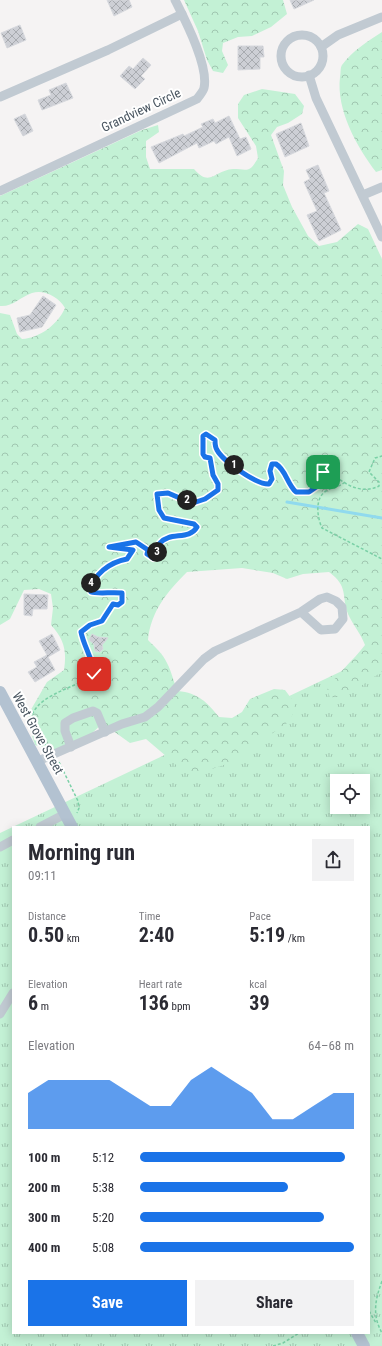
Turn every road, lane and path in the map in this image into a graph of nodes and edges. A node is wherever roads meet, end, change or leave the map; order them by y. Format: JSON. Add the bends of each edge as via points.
{"nodes":[{"id":1,"x":175,"y":0,"type":"edge"},
{"id":2,"x":182,"y":14,"type":"junction"},
{"id":3,"x":382,"y":17,"type":"edge"},
{"id":4,"x":321,"y":47,"type":"junction"},
{"id":5,"x":309,"y":75,"type":"junction"},
{"id":6,"x":0,"y":97,"type":"edge"},
{"id":7,"x":382,"y":187,"type":"edge"},
{"id":8,"x":0,"y":190,"type":"edge"},
{"id":9,"x":363,"y":195,"type":"junction"},
{"id":10,"x":382,"y":236,"type":"edge"},
{"id":11,"x":382,"y":456,"type":"edge"},
{"id":12,"x":345,"y":482,"type":"junction"},
{"id":13,"x":382,"y":560,"type":"edge"},
{"id":14,"x":301,"y":612,"type":"junction"},
{"id":15,"x":0,"y":692,"type":"edge"},
{"id":16,"x":30,"y":726,"type":"dead end"},
{"id":17,"x":31,"y":729,"type":"dead end"},
{"id":18,"x":105,"y":732,"type":"junction"},
{"id":19,"x":71,"y":747,"type":"junction"},
{"id":20,"x":54,"y":754,"type":"junction"},
{"id":21,"x":38,"y":761,"type":"junction"},
{"id":22,"x":65,"y":814,"type":"junction"},
{"id":23,"x":42,"y":826,"type":"edge"},
{"id":24,"x":71,"y":826,"type":"edge"},
{"id":25,"x":12,"y":841,"type":"edge"},
{"id":26,"x":0,"y":847,"type":"edge"},
{"id":27,"x":12,"y":994,"type":"edge"},
{"id":28,"x":0,"y":1014,"type":"edge"},
{"id":29,"x":382,"y":1281,"type":"edge"},
{"id":30,"x":370,"y":1313,"type":"edge"},
{"id":31,"x":377,"y":1324,"type":"junction"},
{"id":32,"x":382,"y":1333,"type":"edge"},
{"id":33,"x":297,"y":1334,"type":"edge"},
{"id":34,"x":358,"y":1334,"type":"edge"},
{"id":35,"x":273,"y":1346,"type":"edge"},
{"id":36,"x":364,"y":1346,"type":"edge"}],
"edges":[{"from":1,"to":2,"type":"street","name":"Grandview Circle"},
{"from":2,"to":6,"type":"street","via":[[108,50]]},
{"from":2,"to":8,"type":"street","name":"Grandview Circle","via":[[204,74],[204,89],[197,99]]},
{"from":3,"to":4,"type":"street","via":[[338,35]]},
{"from":4,"to":5,"type":"street","via":[[320,66]]},
{"from":4,"to":5,"type":"street","via":[[312,37],[299,35],[288,40],[284,46],[284,66],[295,75]]},
{"from":5,"to":9,"type":"street","via":[[316,98]]},
{"from":7,"to":9,"type":"street"},
{"from":9,"to":10,"type":"street"},
{"from":11,"to":12,"type":"path","via":[[375,458],[369,472],[379,482],[379,486],[372,490],[359,490]]},
{"from":12,"to":13,"type":"path","via":[[329,488],[320,500],[317,517],[322,528]]},
{"from":12,"to":16,"type":"path","via":[[328,470],[323,472],[322,483],[309,492],[296,492],[289,486],[282,467],[272,464],[272,479],[269,484],[263,485],[228,461],[217,450],[215,440],[206,434],[203,436],[203,454],[210,458],[218,490],[196,502],[168,493],[157,494],[161,515],[164,518],[194,524],[197,527],[189,535],[176,536],[161,542],[153,558],[147,554],[148,550],[136,542],[109,547],[133,550],[127,559],[102,570],[91,584],[91,592],[96,594],[105,591],[122,593],[122,602],[118,605],[113,604],[102,621],[90,625],[81,632],[93,663],[94,674],[85,681],[39,702],[31,716]]},
{"from":14,"to":14,"type":"street","via":[[327,597],[336,600],[342,607],[343,618],[335,629],[321,630]]},
{"from":14,"to":18,"type":"street","via":[[216,651],[204,659],[145,717]]},
{"from":15,"to":21,"type":"main road","name":"West Grove Street"},
{"from":17,"to":20,"type":"path"},
{"from":18,"to":19,"type":"street"},
{"from":18,"to":19,"type":"street","via":[[97,713],[93,711],[73,718],[65,723]]},
{"from":19,"to":20,"type":"street"},
{"from":20,"to":21,"type":"street"},
{"from":20,"to":22,"type":"path","via":[[78,801],[77,815]]},
{"from":21,"to":22,"type":"main road","name":"West Grove Street"},
{"from":22,"to":23,"type":"street"},
{"from":22,"to":24,"type":"main road","name":"West Grove Street"},
{"from":25,"to":26,"type":"street"},
{"from":27,"to":28,"type":"street"},
{"from":29,"to":31,"type":"path","via":[[375,1302]]},
{"from":30,"to":31,"type":"path"},
{"from":31,"to":32,"type":"path"},
{"from":33,"to":35,"type":"path"},
{"from":34,"to":36,"type":"main road"}]}
